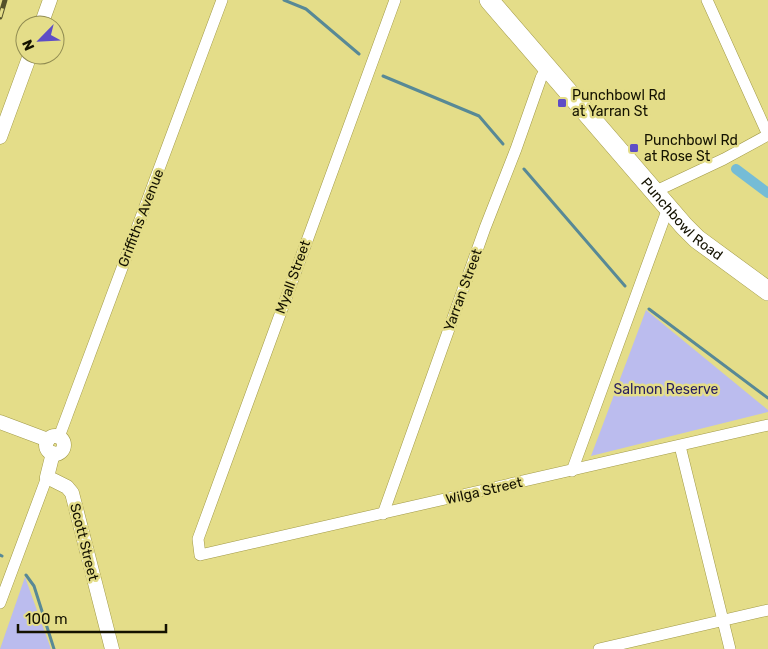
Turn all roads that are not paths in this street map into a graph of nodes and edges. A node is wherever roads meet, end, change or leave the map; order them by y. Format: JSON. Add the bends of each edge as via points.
{"nodes":[{"id":1,"x":50,"y":0,"type":"edge"},
{"id":2,"x":222,"y":0,"type":"edge"},
{"id":3,"x":395,"y":0,"type":"edge"},
{"id":4,"x":489,"y":0,"type":"edge"},
{"id":5,"x":708,"y":0,"type":"edge"},
{"id":6,"x":45,"y":15,"type":"edge"},
{"id":7,"x":26,"y":65,"type":"edge"},
{"id":8,"x":547,"y":67,"type":"junction"},
{"id":9,"x":768,"y":135,"type":"edge"},
{"id":10,"x":0,"y":137,"type":"edge"},
{"id":11,"x":654,"y":192,"type":"junction"},
{"id":12,"x":668,"y":208,"type":"junction"},
{"id":13,"x":768,"y":291,"type":"edge"},
{"id":14,"x":0,"y":422,"type":"edge"},
{"id":15,"x":768,"y":425,"type":"edge"},
{"id":16,"x":53,"y":443,"type":"junction"},
{"id":17,"x":680,"y":446,"type":"junction"},
{"id":18,"x":572,"y":471,"type":"junction"},
{"id":19,"x":47,"y":477,"type":"junction"},
{"id":20,"x":383,"y":514,"type":"junction"},
{"id":21,"x":200,"y":555,"type":"joint"},
{"id":22,"x":0,"y":603,"type":"edge"},
{"id":23,"x":768,"y":610,"type":"edge"},
{"id":24,"x":723,"y":621,"type":"junction"},
{"id":25,"x":112,"y":649,"type":"edge"},
{"id":26,"x":599,"y":649,"type":"edge"},
{"id":27,"x":730,"y":649,"type":"edge"}],
"edges":[{"from":1,"to":6,"type":"street"},
{"from":2,"to":16,"type":"street","name":"Griffiths Avenue"},
{"from":3,"to":21,"type":"street","name":"Myall Street","via":[[198,539]]},
{"from":4,"to":8,"type":"main road","name":"Punchbowl Road"},
{"from":5,"to":9,"type":"street"},
{"from":7,"to":10,"type":"street"},
{"from":8,"to":11,"type":"main road","name":"Punchbowl Road"},
{"from":8,"to":20,"type":"street","name":"Yarran Street","via":[[485,228]]},
{"from":9,"to":11,"type":"street"},
{"from":11,"to":12,"type":"main road","name":"Punchbowl Road"},
{"from":12,"to":13,"type":"main road","name":"Punchbowl Road","via":[[698,239]]},
{"from":12,"to":18,"type":"street"},
{"from":14,"to":16,"type":"street"},
{"from":15,"to":17,"type":"street","name":"Wilga Street"},
{"from":16,"to":19,"type":"street","name":"Griffiths Avenue"},
{"from":17,"to":18,"type":"street","name":"Wilga Street"},
{"from":17,"to":24,"type":"street"},
{"from":18,"to":20,"type":"street","name":"Wilga Street"},
{"from":19,"to":22,"type":"street","name":"Griffiths Avenue"},
{"from":19,"to":25,"type":"street","name":"Scott Street","via":[[72,493]]},
{"from":20,"to":21,"type":"street","name":"Wilga Street"},
{"from":23,"to":24,"type":"street"},
{"from":24,"to":26,"type":"street"},
{"from":24,"to":27,"type":"street"}]}
